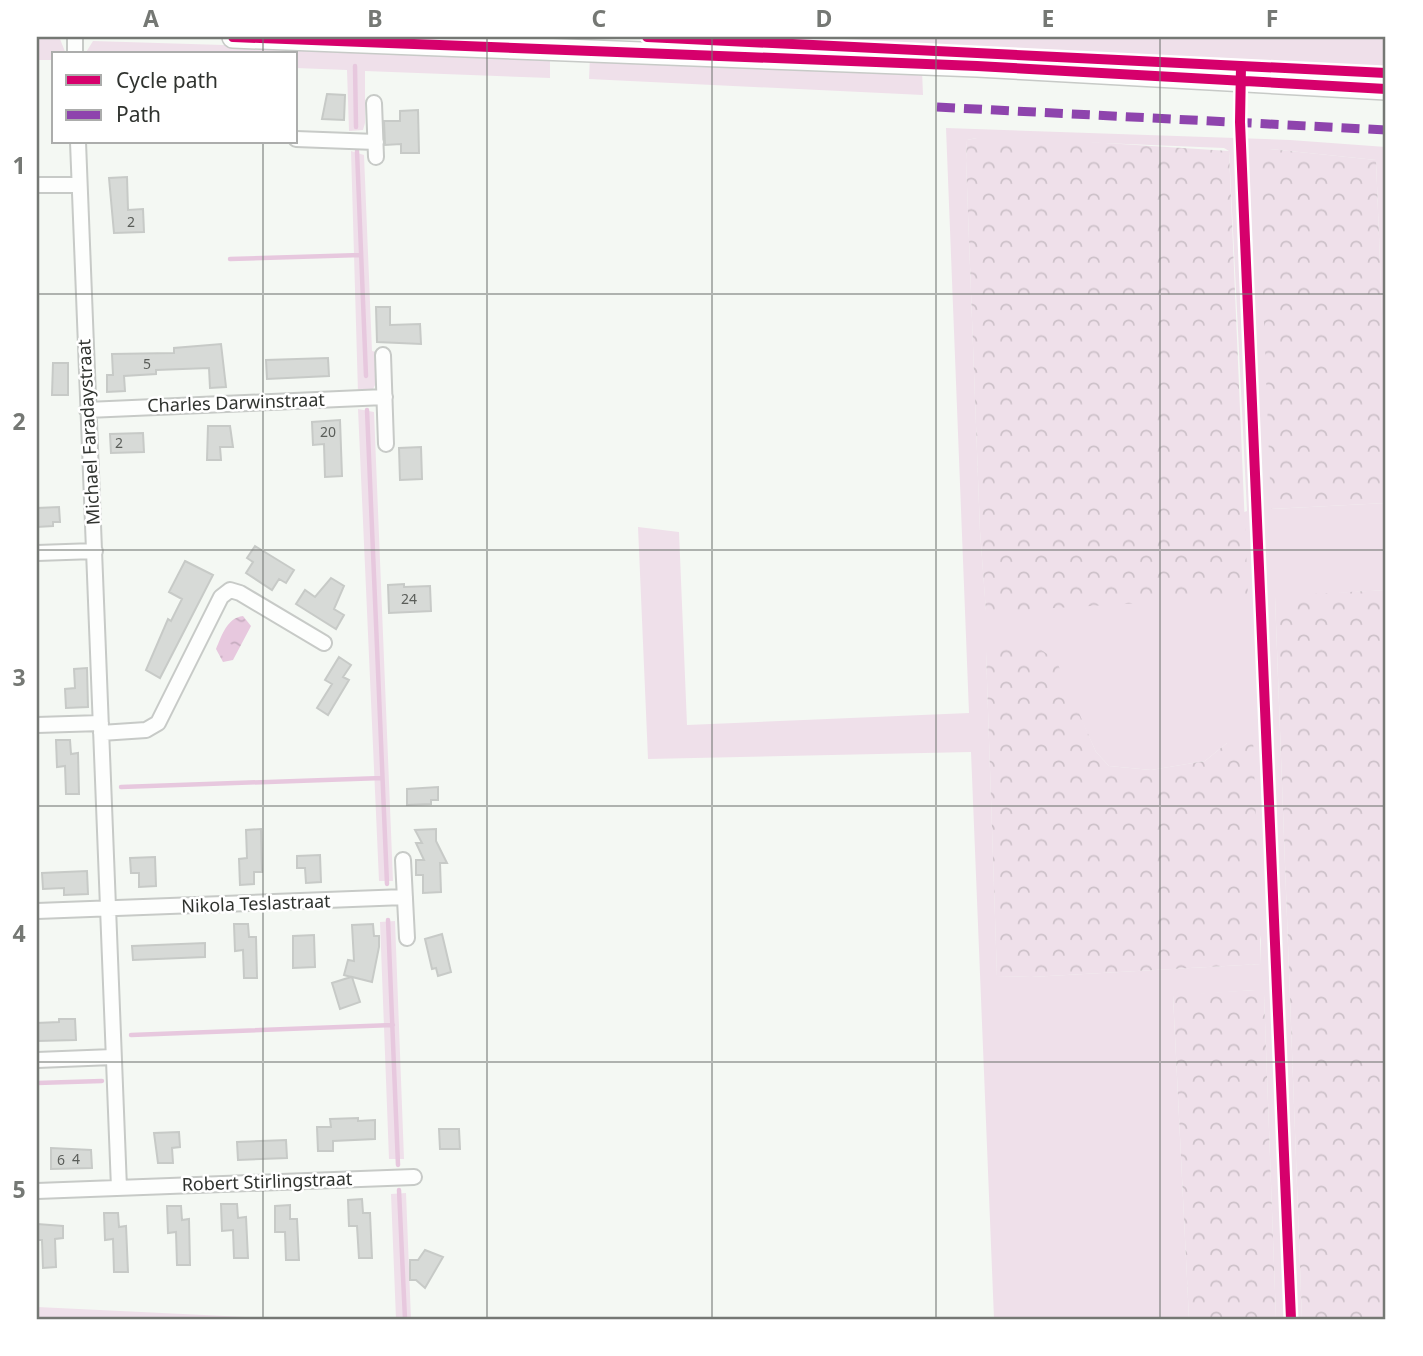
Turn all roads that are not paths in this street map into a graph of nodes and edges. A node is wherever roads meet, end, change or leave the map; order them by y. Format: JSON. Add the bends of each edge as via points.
{"nodes":[{"id":1,"x":233,"y":37,"type":"edge"},
{"id":2,"x":1386,"y":89,"type":"edge"},
{"id":3,"x":374,"y":103,"type":"dead end"},
{"id":4,"x":298,"y":139,"type":"edge"},
{"id":5,"x":376,"y":142,"type":"junction"},
{"id":6,"x":78,"y":144,"type":"edge"},
{"id":7,"x":376,"y":158,"type":"dead end"},
{"id":8,"x":37,"y":185,"type":"edge"},
{"id":9,"x":79,"y":185,"type":"junction"},
{"id":10,"x":383,"y":355,"type":"dead end"},
{"id":11,"x":385,"y":397,"type":"junction"},
{"id":12,"x":88,"y":410,"type":"junction"},
{"id":13,"x":386,"y":444,"type":"dead end"},
{"id":14,"x":95,"y":551,"type":"junction"},
{"id":15,"x":37,"y":553,"type":"edge"},
{"id":16,"x":324,"y":643,"type":"dead end"},
{"id":17,"x":37,"y":725,"type":"edge"},
{"id":18,"x":101,"y":728,"type":"junction"},
{"id":19,"x":403,"y":860,"type":"dead end"},
{"id":20,"x":405,"y":897,"type":"junction"},
{"id":21,"x":107,"y":909,"type":"junction"},
{"id":22,"x":37,"y":911,"type":"edge"},
{"id":23,"x":407,"y":938,"type":"dead end"},
{"id":24,"x":113,"y":1057,"type":"junction"},
{"id":25,"x":37,"y":1060,"type":"edge"},
{"id":26,"x":414,"y":1177,"type":"dead end"},
{"id":27,"x":119,"y":1188,"type":"junction"},
{"id":28,"x":37,"y":1191,"type":"edge"}],
"edges":[{"from":1,"to":2,"type":"street","via":[[976,65]]},
{"from":3,"to":5,"type":"street"},
{"from":4,"to":5,"type":"street"},
{"from":5,"to":7,"type":"street"},
{"from":6,"to":9,"type":"street","name":"Michael Faradaystraat"},
{"from":8,"to":9,"type":"street"},
{"from":9,"to":12,"type":"street","name":"Michael Faradaystraat"},
{"from":10,"to":11,"type":"street"},
{"from":11,"to":12,"type":"street","name":"Charles Darwinstraat"},
{"from":11,"to":13,"type":"street"},
{"from":12,"to":14,"type":"street","name":"Michael Faradaystraat"},
{"from":14,"to":15,"type":"street"},
{"from":14,"to":18,"type":"street","name":"Michael Faradaystraat"},
{"from":16,"to":18,"type":"street","via":[[229,590],[221,597],[158,723],[146,730]]},
{"from":17,"to":18,"type":"street"},
{"from":18,"to":21,"type":"street","name":"Michael Faradaystraat"},
{"from":19,"to":20,"type":"street"},
{"from":20,"to":21,"type":"street","name":"Nikola Teslastraat"},
{"from":20,"to":23,"type":"street"},
{"from":21,"to":22,"type":"street"},
{"from":21,"to":24,"type":"street","name":"Michael Faradaystraat"},
{"from":24,"to":25,"type":"street"},
{"from":24,"to":27,"type":"street","name":"Michael Faradaystraat"},
{"from":26,"to":27,"type":"street","name":"Robert Stirlingstraat"},
{"from":27,"to":28,"type":"street","name":"Robert Stirlingstraat"}]}
